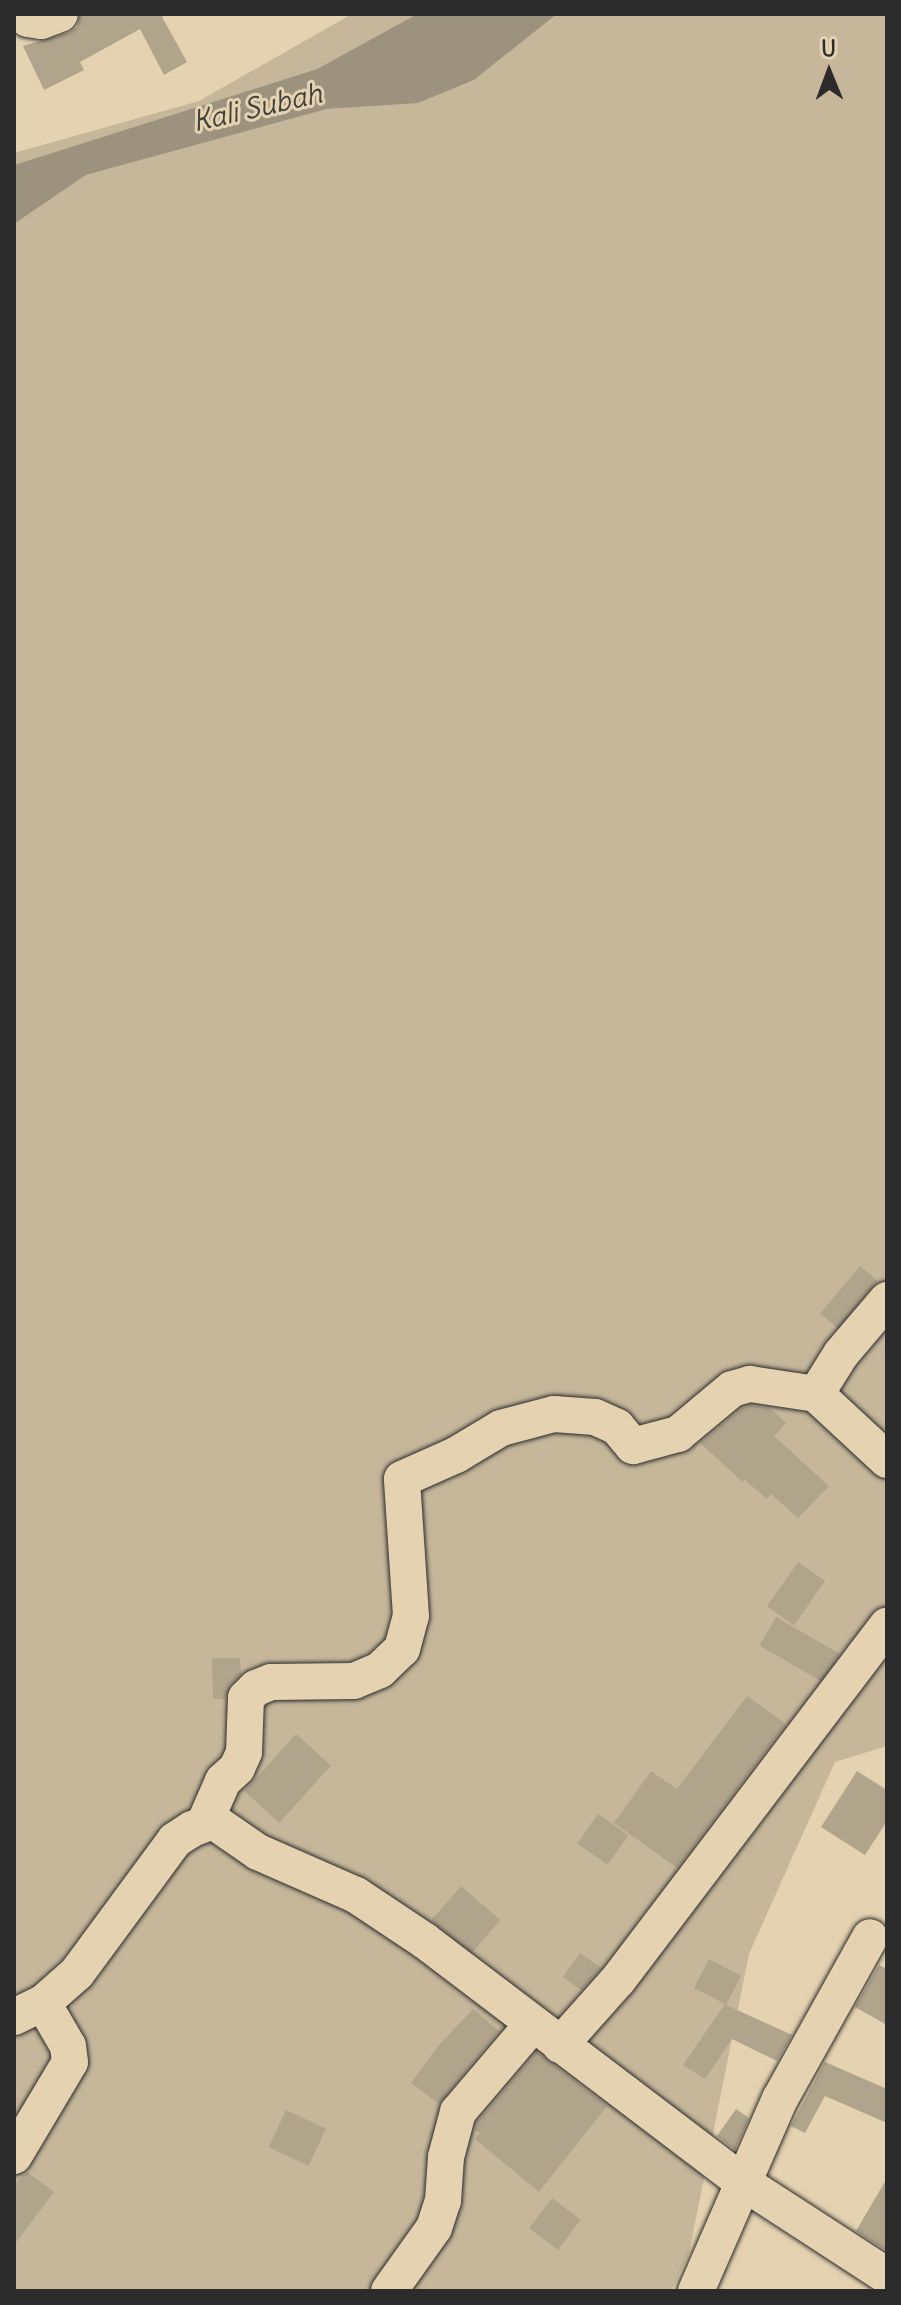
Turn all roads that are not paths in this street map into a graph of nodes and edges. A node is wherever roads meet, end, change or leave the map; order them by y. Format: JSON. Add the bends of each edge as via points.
{"nodes":[{"id":1,"x":23,"y":14,"type":"edge"},
{"id":2,"x":60,"y":14,"type":"edge"},
{"id":3,"x":887,"y":1300,"type":"edge"},
{"id":4,"x":816,"y":1394,"type":"junction"},
{"id":5,"x":887,"y":1460,"type":"edge"},
{"id":6,"x":887,"y":1625,"type":"edge"},
{"id":7,"x":205,"y":1822,"type":"junction"},
{"id":8,"x":870,"y":1937,"type":"dead end"},
{"id":9,"x":29,"y":2010,"type":"edge"},
{"id":10,"x":546,"y":2035,"type":"junction"},
{"id":11,"x":14,"y":2156,"type":"edge"},
{"id":12,"x":744,"y":2183,"type":"junction"},
{"id":13,"x":887,"y":2276,"type":"edge"},
{"id":14,"x":389,"y":2291,"type":"edge"},
{"id":15,"x":696,"y":2291,"type":"edge"}],
"edges":[{"from":1,"to":2,"type":"street","via":[[41,21]]},
{"from":3,"to":4,"type":"street","via":[[841,1354]]},
{"from":4,"to":5,"type":"street"},
{"from":4,"to":7,"type":"street","via":[[741,1386],[678,1434],[633,1446],[617,1427],[595,1417],[554,1414],[501,1428],[402,1479],[411,1616],[402,1649],[380,1670],[354,1681],[271,1682],[256,1688],[246,1698],[244,1752],[223,1781]]},
{"from":6,"to":10,"type":"street","via":[[646,1945]]},
{"from":7,"to":9,"type":"street","via":[[175,1840],[77,1973]]},
{"from":7,"to":10,"type":"street","via":[[213,1821],[258,1852],[356,1895],[474,1975]]},
{"from":8,"to":12,"type":"street","via":[[780,2099]]},
{"from":9,"to":11,"type":"street","via":[[68,2046],[70,2062]]},
{"from":10,"to":12,"type":"street"},
{"from":10,"to":14,"type":"street","via":[[458,2112],[434,2228]]},
{"from":12,"to":13,"type":"street"},
{"from":12,"to":15,"type":"street"}]}
